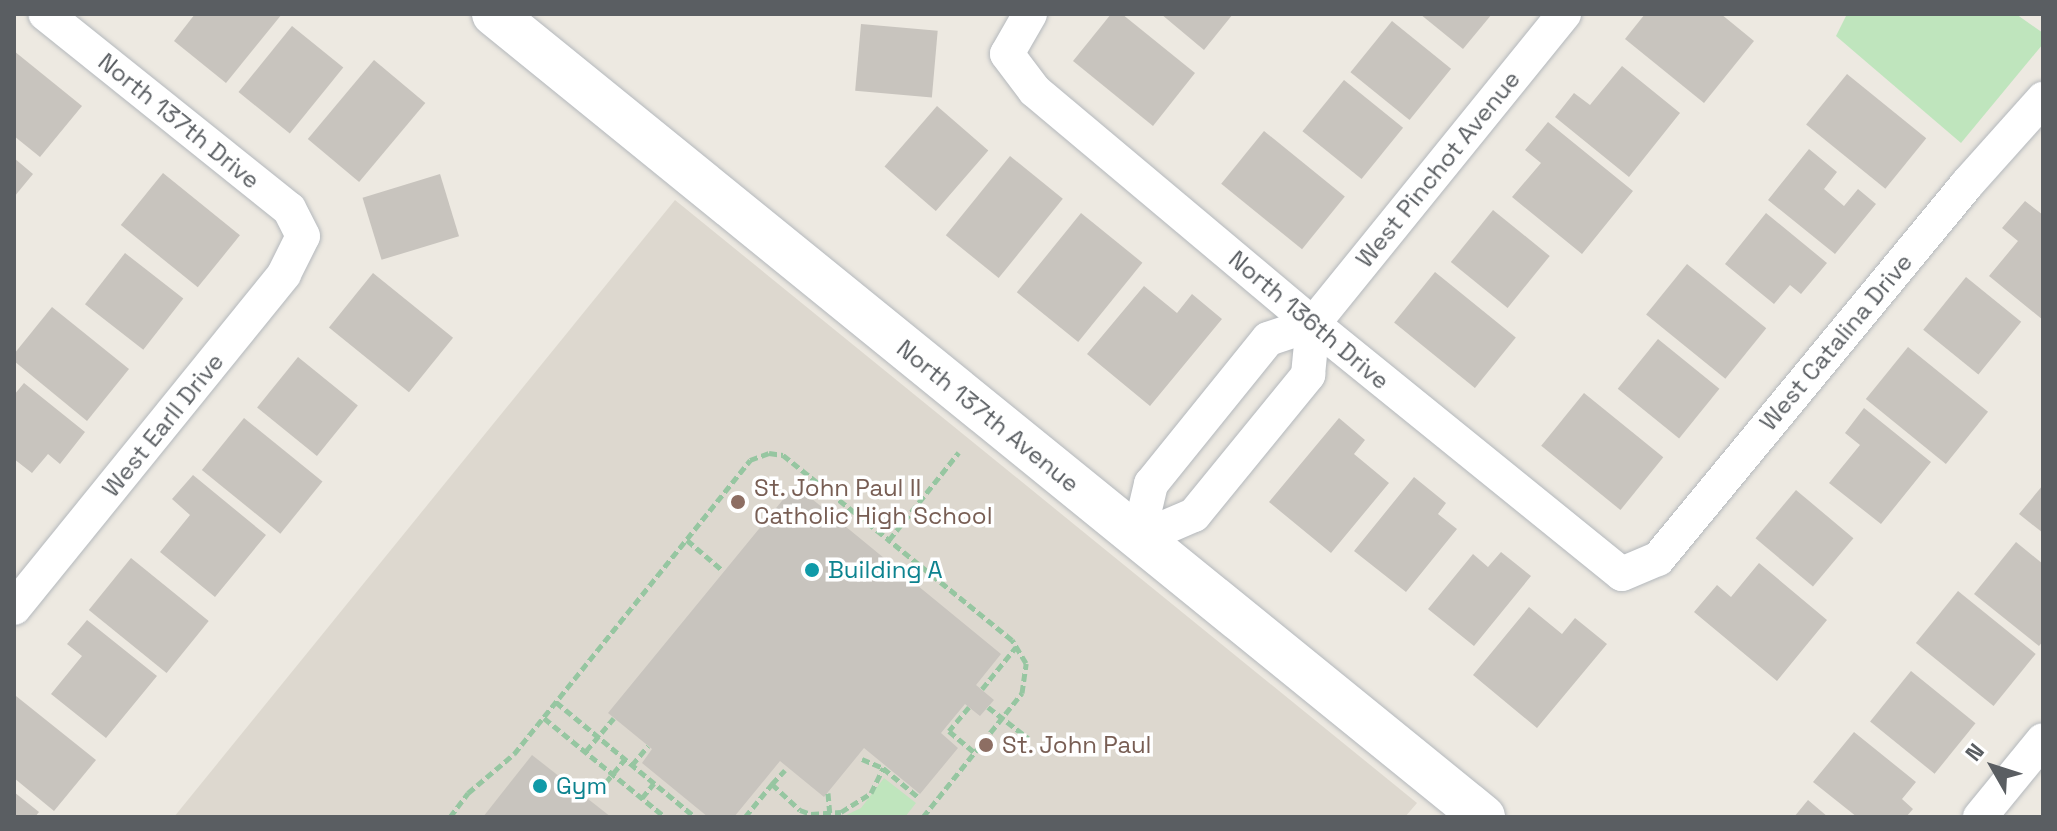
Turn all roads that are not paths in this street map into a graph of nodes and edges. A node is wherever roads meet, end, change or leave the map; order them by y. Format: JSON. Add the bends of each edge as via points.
{"nodes":[{"id":1,"x":46,"y":14,"type":"edge"},
{"id":2,"x":494,"y":14,"type":"edge"},
{"id":3,"x":1030,"y":14,"type":"edge"},
{"id":4,"x":1564,"y":14,"type":"edge"},
{"id":5,"x":2036,"y":120,"type":"edge"},
{"id":6,"x":303,"y":236,"type":"joint"},
{"id":7,"x":1313,"y":324,"type":"junction"},
{"id":8,"x":1138,"y":539,"type":"junction"},
{"id":9,"x":1622,"y":574,"type":"joint"},
{"id":10,"x":14,"y":608,"type":"edge"},
{"id":11,"x":2043,"y":740,"type":"edge"},
{"id":12,"x":1483,"y":817,"type":"edge"},
{"id":13,"x":1980,"y":817,"type":"edge"}],
"edges":[{"from":1,"to":6,"type":"street","name":"North 137th Drive","via":[[289,209]]},
{"from":2,"to":8,"type":"street","name":"North 137th Avenue"},
{"from":3,"to":7,"type":"street","name":"North 136th Drive","via":[[1007,54],[1035,91]]},
{"from":4,"to":7,"type":"street","name":"West Pinchot Avenue"},
{"from":5,"to":9,"type":"street","name":"West Catalina Drive","via":[[1968,183],[1658,559]]},
{"from":6,"to":10,"type":"street","name":"West Earll Drive","via":[[284,274]]},
{"from":7,"to":8,"type":"street","via":[[1268,339],[1151,484]]},
{"from":7,"to":8,"type":"street","via":[[1308,375],[1194,515]]},
{"from":7,"to":9,"type":"street","name":"North 136th Drive"},
{"from":8,"to":12,"type":"street","name":"North 137th Avenue"},
{"from":11,"to":13,"type":"street"}]}
